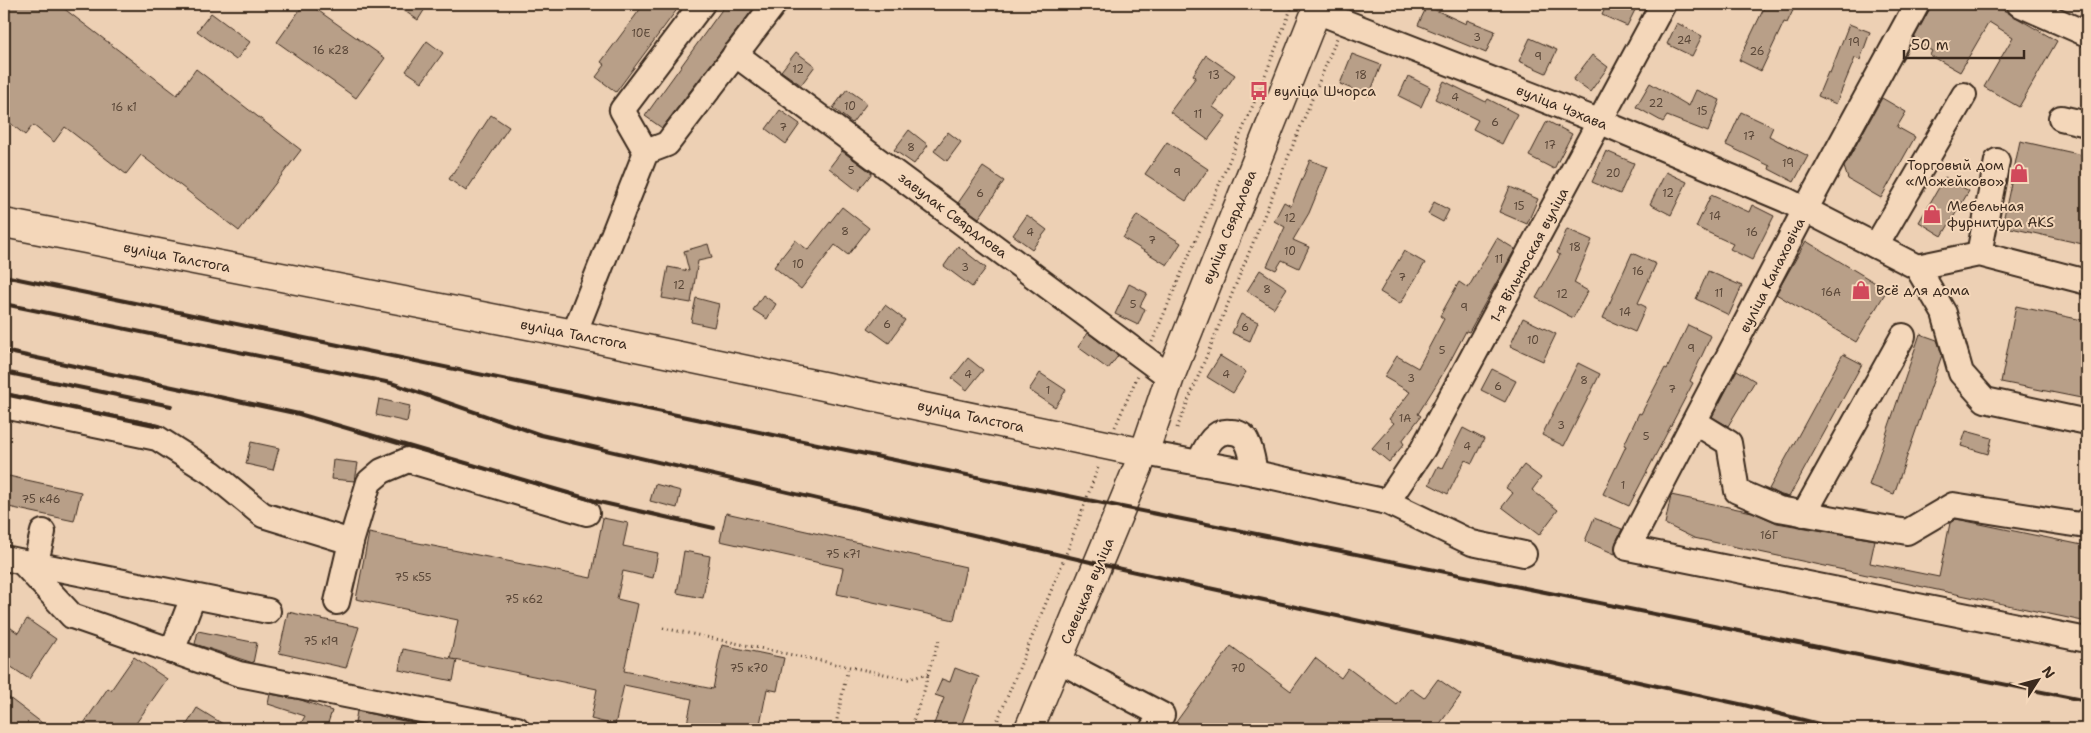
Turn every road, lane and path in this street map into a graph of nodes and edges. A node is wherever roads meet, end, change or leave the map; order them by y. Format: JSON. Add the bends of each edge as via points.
{"nodes":[{"id":1,"x":702,"y":4,"type":"edge"},
{"id":2,"x":774,"y":4,"type":"edge"},
{"id":3,"x":1663,"y":4,"type":"edge"},
{"id":4,"x":1917,"y":4,"type":"edge"},
{"id":5,"x":2019,"y":4,"type":"edge"},
{"id":6,"x":1318,"y":7,"type":"edge"},
{"id":7,"x":1344,"y":21,"type":"junction"},
{"id":8,"x":2087,"y":34,"type":"edge"},
{"id":9,"x":736,"y":54,"type":"junction"},
{"id":10,"x":1964,"y":95,"type":"dead end"},
{"id":11,"x":2061,"y":118,"type":"dead end"},
{"id":12,"x":1601,"y":122,"type":"junction"},
{"id":13,"x":2087,"y":124,"type":"edge"},
{"id":14,"x":646,"y":152,"type":"junction"},
{"id":15,"x":1997,"y":161,"type":"dead end"},
{"id":16,"x":1806,"y":210,"type":"junction"},
{"id":17,"x":4,"y":223,"type":"edge"},
{"id":18,"x":1876,"y":246,"type":"junction"},
{"id":19,"x":1979,"y":254,"type":"junction"},
{"id":20,"x":1916,"y":267,"type":"junction"},
{"id":21,"x":2087,"y":282,"type":"edge"},
{"id":22,"x":574,"y":334,"type":"junction"},
{"id":23,"x":1903,"y":336,"type":"dead end"},
{"id":24,"x":1170,"y":377,"type":"junction"},
{"id":25,"x":4,"y":406,"type":"edge"},
{"id":26,"x":1695,"y":422,"type":"junction"},
{"id":27,"x":2087,"y":422,"type":"edge"},
{"id":28,"x":1154,"y":455,"type":"junction"},
{"id":29,"x":1199,"y":462,"type":"junction"},
{"id":30,"x":1254,"y":473,"type":"junction"},
{"id":31,"x":1388,"y":502,"type":"junction"},
{"id":32,"x":587,"y":513,"type":"dead end"},
{"id":33,"x":1804,"y":514,"type":"junction"},
{"id":34,"x":2087,"y":520,"type":"edge"},
{"id":35,"x":43,"y":532,"type":"dead end"},
{"id":36,"x":351,"y":542,"type":"junction"},
{"id":37,"x":1524,"y":554,"type":"dead end"},
{"id":38,"x":21,"y":563,"type":"edge"},
{"id":39,"x":193,"y":597,"type":"junction"},
{"id":40,"x":337,"y":602,"type":"dead end"},
{"id":41,"x":268,"y":612,"type":"dead end"},
{"id":42,"x":663,"y":628,"type":"dead end"},
{"id":43,"x":940,"y":637,"type":"dead end"},
{"id":44,"x":2087,"y":640,"type":"edge"},
{"id":45,"x":172,"y":651,"type":"junction"},
{"id":46,"x":1058,"y":660,"type":"junction"},
{"id":47,"x":848,"y":667,"type":"junction"},
{"id":48,"x":928,"y":674,"type":"junction"},
{"id":49,"x":517,"y":729,"type":"edge"},
{"id":50,"x":835,"y":729,"type":"edge"},
{"id":51,"x":910,"y":729,"type":"edge"},
{"id":52,"x":1029,"y":729,"type":"edge"},
{"id":53,"x":1152,"y":729,"type":"edge"}],
"edges":[{"from":1,"to":14,"type":"street","via":[[622,110]]},
{"from":2,"to":9,"type":"street"},
{"from":3,"to":12,"type":"street","name":"1-я Вільнюская вуліца"},
{"from":4,"to":16,"type":"street","name":"вуліца Канаховіча"},
{"from":5,"to":8,"type":"street"},
{"from":6,"to":7,"type":"street","name":"вуліца Чэхава"},
{"from":6,"to":24,"type":"main road","name":"вуліца Свярдлова"},
{"from":7,"to":12,"type":"street","name":"вуліца Чэхава"},
{"from":7,"to":28,"type":"path"},
{"from":9,"to":14,"type":"street","via":[[667,144]]},
{"from":9,"to":24,"type":"street","name":"завулак Свярдлова"},
{"from":10,"to":18,"type":"street"},
{"from":11,"to":13,"type":"street"},
{"from":12,"to":16,"type":"street","name":"вуліца Чэхава"},
{"from":12,"to":31,"type":"street","name":"1-я Вільнюская вуліца","via":[[1424,449]]},
{"from":14,"to":22,"type":"street"},
{"from":15,"to":19,"type":"street"},
{"from":16,"to":18,"type":"street","name":"вуліца Чэхава"},
{"from":16,"to":26,"type":"street","name":"вуліца Канаховіча"},
{"from":17,"to":22,"type":"main road","name":"вуліца Талстога"},
{"from":18,"to":20,"type":"street","name":"вуліца Чэхава"},
{"from":19,"to":20,"type":"street"},
{"from":19,"to":21,"type":"street"},
{"from":20,"to":27,"type":"street","via":[[1944,313],[1961,373],[1985,400]]},
{"from":22,"to":28,"type":"main road","name":"вуліца Талстога"},
{"from":23,"to":33,"type":"street"},
{"from":24,"to":28,"type":"main road","name":"вуліца Свярдлова"},
{"from":25,"to":36,"type":"street","via":[[157,438],[212,473],[263,515]]},
{"from":26,"to":33,"type":"street","via":[[1729,443],[1737,491],[1780,509]]},
{"from":26,"to":44,"type":"street","name":"вуліца Канаховіча","via":[[1628,548]]},
{"from":28,"to":29,"type":"street"},
{"from":28,"to":46,"type":"main road","name":"Савецкая вуліца"},
{"from":29,"to":30,"type":"street"},
{"from":29,"to":30,"type":"street","via":[[1216,435],[1225,431],[1238,432],[1247,440]]},
{"from":30,"to":31,"type":"street"},
{"from":31,"to":37,"type":"street","via":[[1472,543]]},
{"from":32,"to":36,"type":"street","via":[[408,460],[382,471],[368,482]]},
{"from":33,"to":34,"type":"street","via":[[1907,532],[1953,505],[2086,526]]},
{"from":35,"to":38,"type":"street"},
{"from":36,"to":40,"type":"street"},
{"from":38,"to":39,"type":"street"},
{"from":38,"to":45,"type":"street","via":[[72,616]]},
{"from":39,"to":41,"type":"street"},
{"from":39,"to":45,"type":"street"},
{"from":42,"to":47,"type":"path"},
{"from":43,"to":48,"type":"path"},
{"from":45,"to":49,"type":"street","via":[[239,674]]},
{"from":46,"to":52,"type":"main road","name":"Савецкая вуліца"},
{"from":46,"to":53,"type":"street","via":[[1162,715]]},
{"from":47,"to":48,"type":"path","via":[[908,679]]},
{"from":47,"to":50,"type":"path"},
{"from":48,"to":51,"type":"path"}]}
